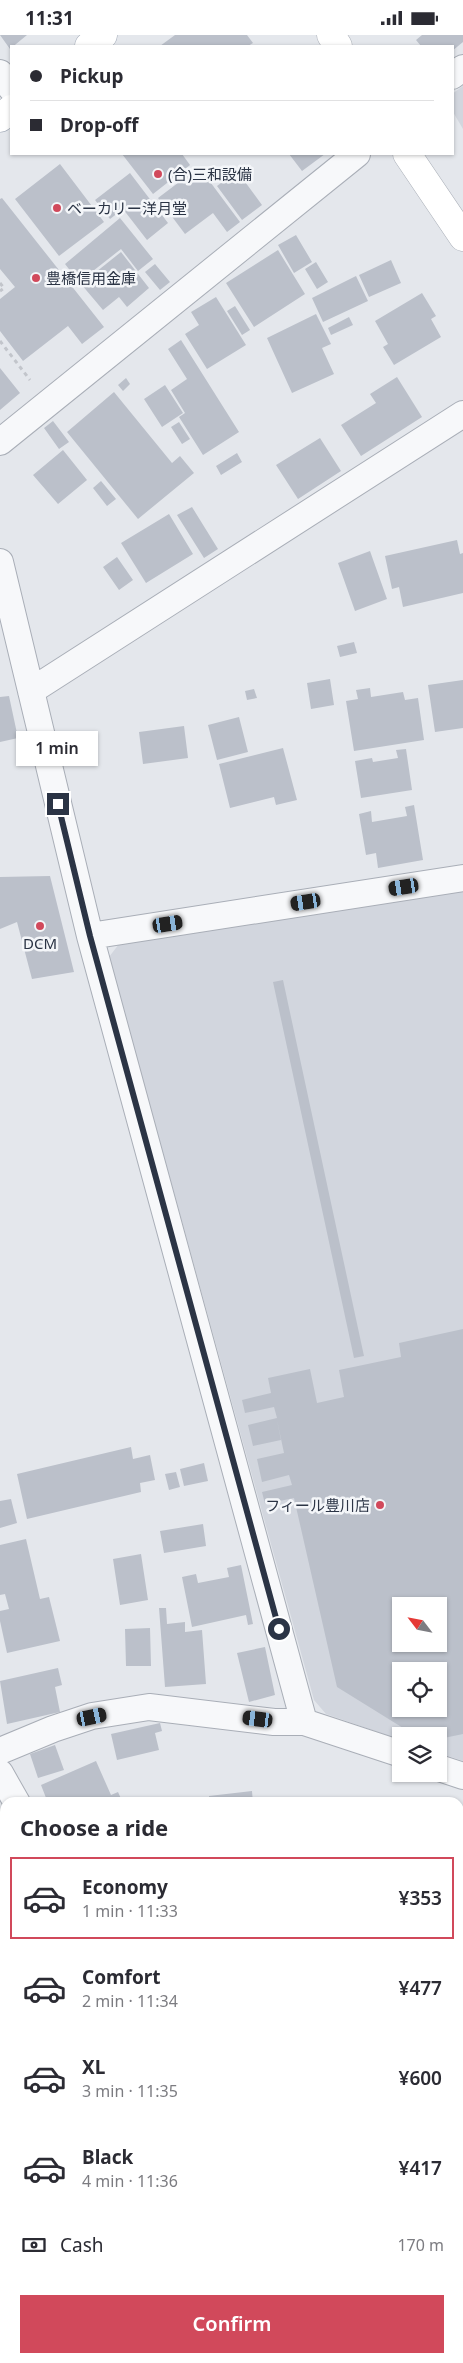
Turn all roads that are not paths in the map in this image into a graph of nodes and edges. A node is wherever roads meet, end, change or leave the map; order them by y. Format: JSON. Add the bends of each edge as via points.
{"nodes":[{"id":1,"x":103,"y":35,"type":"edge"},
{"id":2,"x":90,"y":45,"type":"edge"},
{"id":3,"x":0,"y":73,"type":"edge"},
{"id":4,"x":10,"y":86,"type":"edge"},
{"id":5,"x":10,"y":110,"type":"edge"},
{"id":6,"x":0,"y":118,"type":"edge"},
{"id":7,"x":356,"y":155,"type":"edge"},
{"id":8,"x":409,"y":155,"type":"edge"},
{"id":9,"x":463,"y":237,"type":"edge"},
{"id":10,"x":463,"y":413,"type":"edge"},
{"id":11,"x":0,"y":442,"type":"edge"},
{"id":12,"x":0,"y":563,"type":"edge"},
{"id":13,"x":31,"y":691,"type":"junction"},
{"id":14,"x":463,"y":878,"type":"edge"},
{"id":15,"x":90,"y":936,"type":"junction"},
{"id":16,"x":304,"y":1721,"type":"junction"},
{"id":17,"x":0,"y":1751,"type":"edge"},
{"id":18,"x":392,"y":1751,"type":"edge"},
{"id":19,"x":447,"y":1770,"type":"edge"},
{"id":20,"x":0,"y":1773,"type":"edge"},
{"id":21,"x":463,"y":1776,"type":"edge"},
{"id":22,"x":14,"y":1797,"type":"edge"}],
"edges":[{"from":1,"to":2,"type":"street"},
{"from":3,"to":4,"type":"street"},
{"from":5,"to":6,"type":"street"},
{"from":7,"to":11,"type":"street"},
{"from":8,"to":9,"type":"street"},
{"from":10,"to":13,"type":"street"},
{"from":12,"to":13,"type":"street"},
{"from":13,"to":15,"type":"street"},
{"from":14,"to":15,"type":"street"},
{"from":15,"to":16,"type":"street"},
{"from":16,"to":17,"type":"street","via":[[274,1721],[149,1707],[92,1717]]},
{"from":16,"to":18,"type":"street"},
{"from":19,"to":21,"type":"street"},
{"from":20,"to":22,"type":"street"}]}
